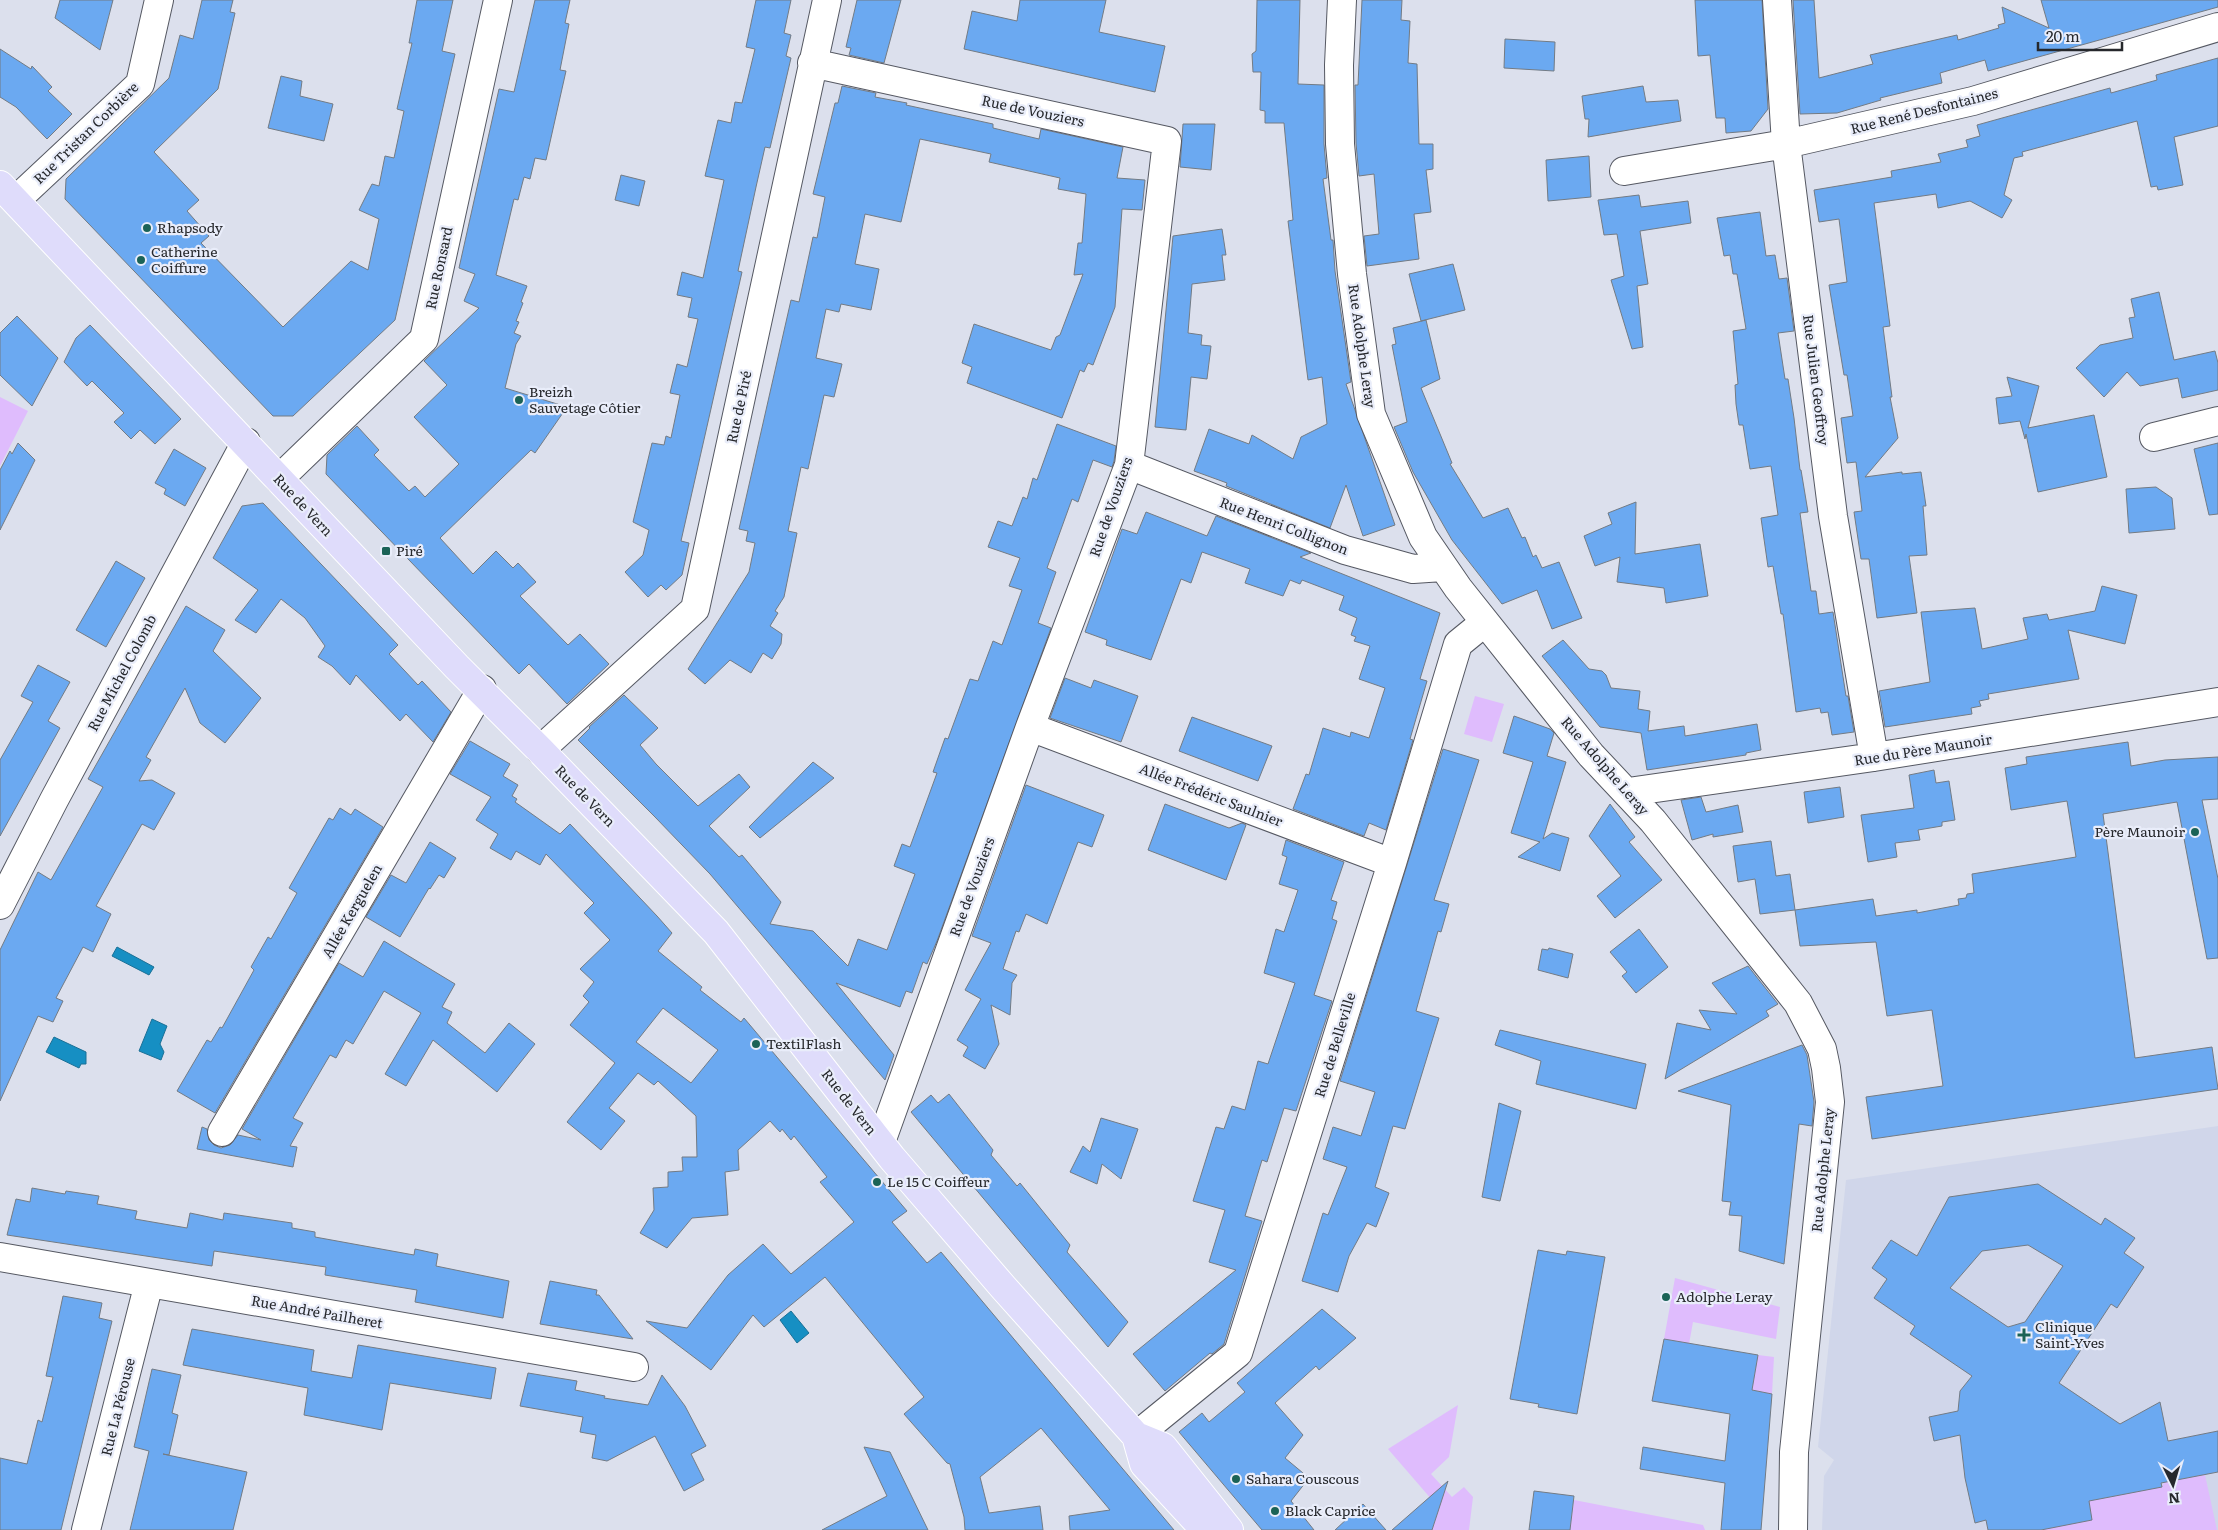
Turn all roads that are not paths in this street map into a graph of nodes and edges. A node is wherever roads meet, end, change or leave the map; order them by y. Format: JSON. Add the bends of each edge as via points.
{"nodes":[{"id":1,"x":159,"y":0,"type":"edge"},
{"id":2,"x":498,"y":0,"type":"edge"},
{"id":3,"x":827,"y":0,"type":"edge"},
{"id":4,"x":1342,"y":0,"type":"edge"},
{"id":5,"x":1777,"y":0,"type":"edge"},
{"id":6,"x":2218,"y":28,"type":"edge"},
{"id":7,"x":812,"y":63,"type":"junction"},
{"id":8,"x":1786,"y":144,"type":"junction"},
{"id":9,"x":1624,"y":171,"type":"dead end"},
{"id":10,"x":8,"y":193,"type":"edge"},
{"id":11,"x":2218,"y":421,"type":"edge"},
{"id":12,"x":2154,"y":436,"type":"dead end"},
{"id":13,"x":246,"y":442,"type":"junction"},
{"id":14,"x":1129,"y":465,"type":"junction"},
{"id":15,"x":279,"y":479,"type":"junction"},
{"id":16,"x":1443,"y":567,"type":"junction"},
{"id":17,"x":1485,"y":622,"type":"junction"},
{"id":18,"x":482,"y":690,"type":"junction"},
{"id":19,"x":2218,"y":702,"type":"edge"},
{"id":20,"x":1030,"y":728,"type":"junction"},
{"id":21,"x":540,"y":750,"type":"junction"},
{"id":22,"x":1874,"y":757,"type":"junction"},
{"id":23,"x":1628,"y":792,"type":"junction"},
{"id":24,"x":1392,"y":863,"type":"junction"},
{"id":25,"x":0,"y":905,"type":"edge"},
{"id":26,"x":222,"y":1132,"type":"dead end"},
{"id":27,"x":881,"y":1142,"type":"junction"},
{"id":28,"x":0,"y":1257,"type":"edge"},
{"id":29,"x":148,"y":1283,"type":"junction"},
{"id":30,"x":634,"y":1367,"type":"dead end"},
{"id":31,"x":1136,"y":1436,"type":"junction"},
{"id":32,"x":86,"y":1530,"type":"edge"},
{"id":33,"x":1204,"y":1530,"type":"edge"},
{"id":34,"x":1229,"y":1530,"type":"edge"},
{"id":35,"x":1793,"y":1530,"type":"edge"}],
"edges":[{"from":1,"to":10,"type":"street","name":"Rue Tristan Corbière","via":[[140,84]]},
{"from":2,"to":15,"type":"street","name":"Rue Ronsard","via":[[424,339]]},
{"from":3,"to":7,"type":"street","name":"Rue de Piré"},
{"from":4,"to":16,"type":"street","name":"Rue Adolphe Leray","via":[[1340,144],[1352,274],[1371,414],[1423,537]]},
{"from":5,"to":8,"type":"street","name":"Rue Julien Geoffroy"},
{"from":6,"to":8,"type":"street","name":"Rue René Desfontaines","via":[[1973,101]]},
{"from":7,"to":14,"type":"street","name":"Rue de Vouziers","via":[[1167,141]]},
{"from":7,"to":21,"type":"street","name":"Rue de Piré","via":[[695,609]]},
{"from":8,"to":9,"type":"street","name":"Rue René Desfontaines"},
{"from":8,"to":22,"type":"street","name":"Rue Julien Geoffroy","via":[[1834,516]]},
{"from":10,"to":13,"type":"main road","name":"Rue de Vern"},
{"from":11,"to":12,"type":"street"},
{"from":13,"to":15,"type":"main road","name":"Rue de Vern"},
{"from":13,"to":25,"type":"street","name":"Rue Michel Colomb"},
{"from":14,"to":16,"type":"street","name":"Rue Henri Collignon","via":[[1345,550],[1413,568]]},
{"from":14,"to":20,"type":"street","name":"Rue de Vouziers"},
{"from":15,"to":18,"type":"main road","name":"Rue de Vern"},
{"from":16,"to":17,"type":"street","name":"Rue Adolphe Leray"},
{"from":17,"to":23,"type":"street","name":"Rue Adolphe Leray","via":[[1591,755]]},
{"from":17,"to":24,"type":"street","name":"Rue de Belleville","via":[[1458,644]]},
{"from":18,"to":21,"type":"main road","name":"Rue de Vern"},
{"from":18,"to":26,"type":"street","name":"Allée Kerguelen"},
{"from":19,"to":22,"type":"street","name":"Rue du Père Maunoir"},
{"from":20,"to":24,"type":"street","name":"Allée Frédéric Saulnier"},
{"from":20,"to":27,"type":"street","name":"Rue de Vouziers"},
{"from":21,"to":27,"type":"main road","name":"Rue de Vern","via":[[716,932]]},
{"from":22,"to":23,"type":"street","name":"Rue du Père Maunoir"},
{"from":23,"to":35,"type":"street","name":"Rue Adolphe Leray","via":[[1798,1003],[1815,1032],[1826,1068],[1829,1120],[1794,1452]]},
{"from":24,"to":31,"type":"street","name":"Rue de Belleville","via":[[1238,1353]]},
{"from":27,"to":31,"type":"main road","name":"Rue de Vern","via":[[1003,1287]]},
{"from":28,"to":29,"type":"street","name":"Rue André Pailheret"},
{"from":29,"to":30,"type":"street","name":"Rue André Pailheret"},
{"from":29,"to":32,"type":"street","name":"Rue La Pérouse"},
{"from":31,"to":33,"type":"main road","name":"Rue de Vern","via":[[1144,1464]]},
{"from":31,"to":34,"type":"main road","name":"Rue de Vern","via":[[1164,1447]]}]}
